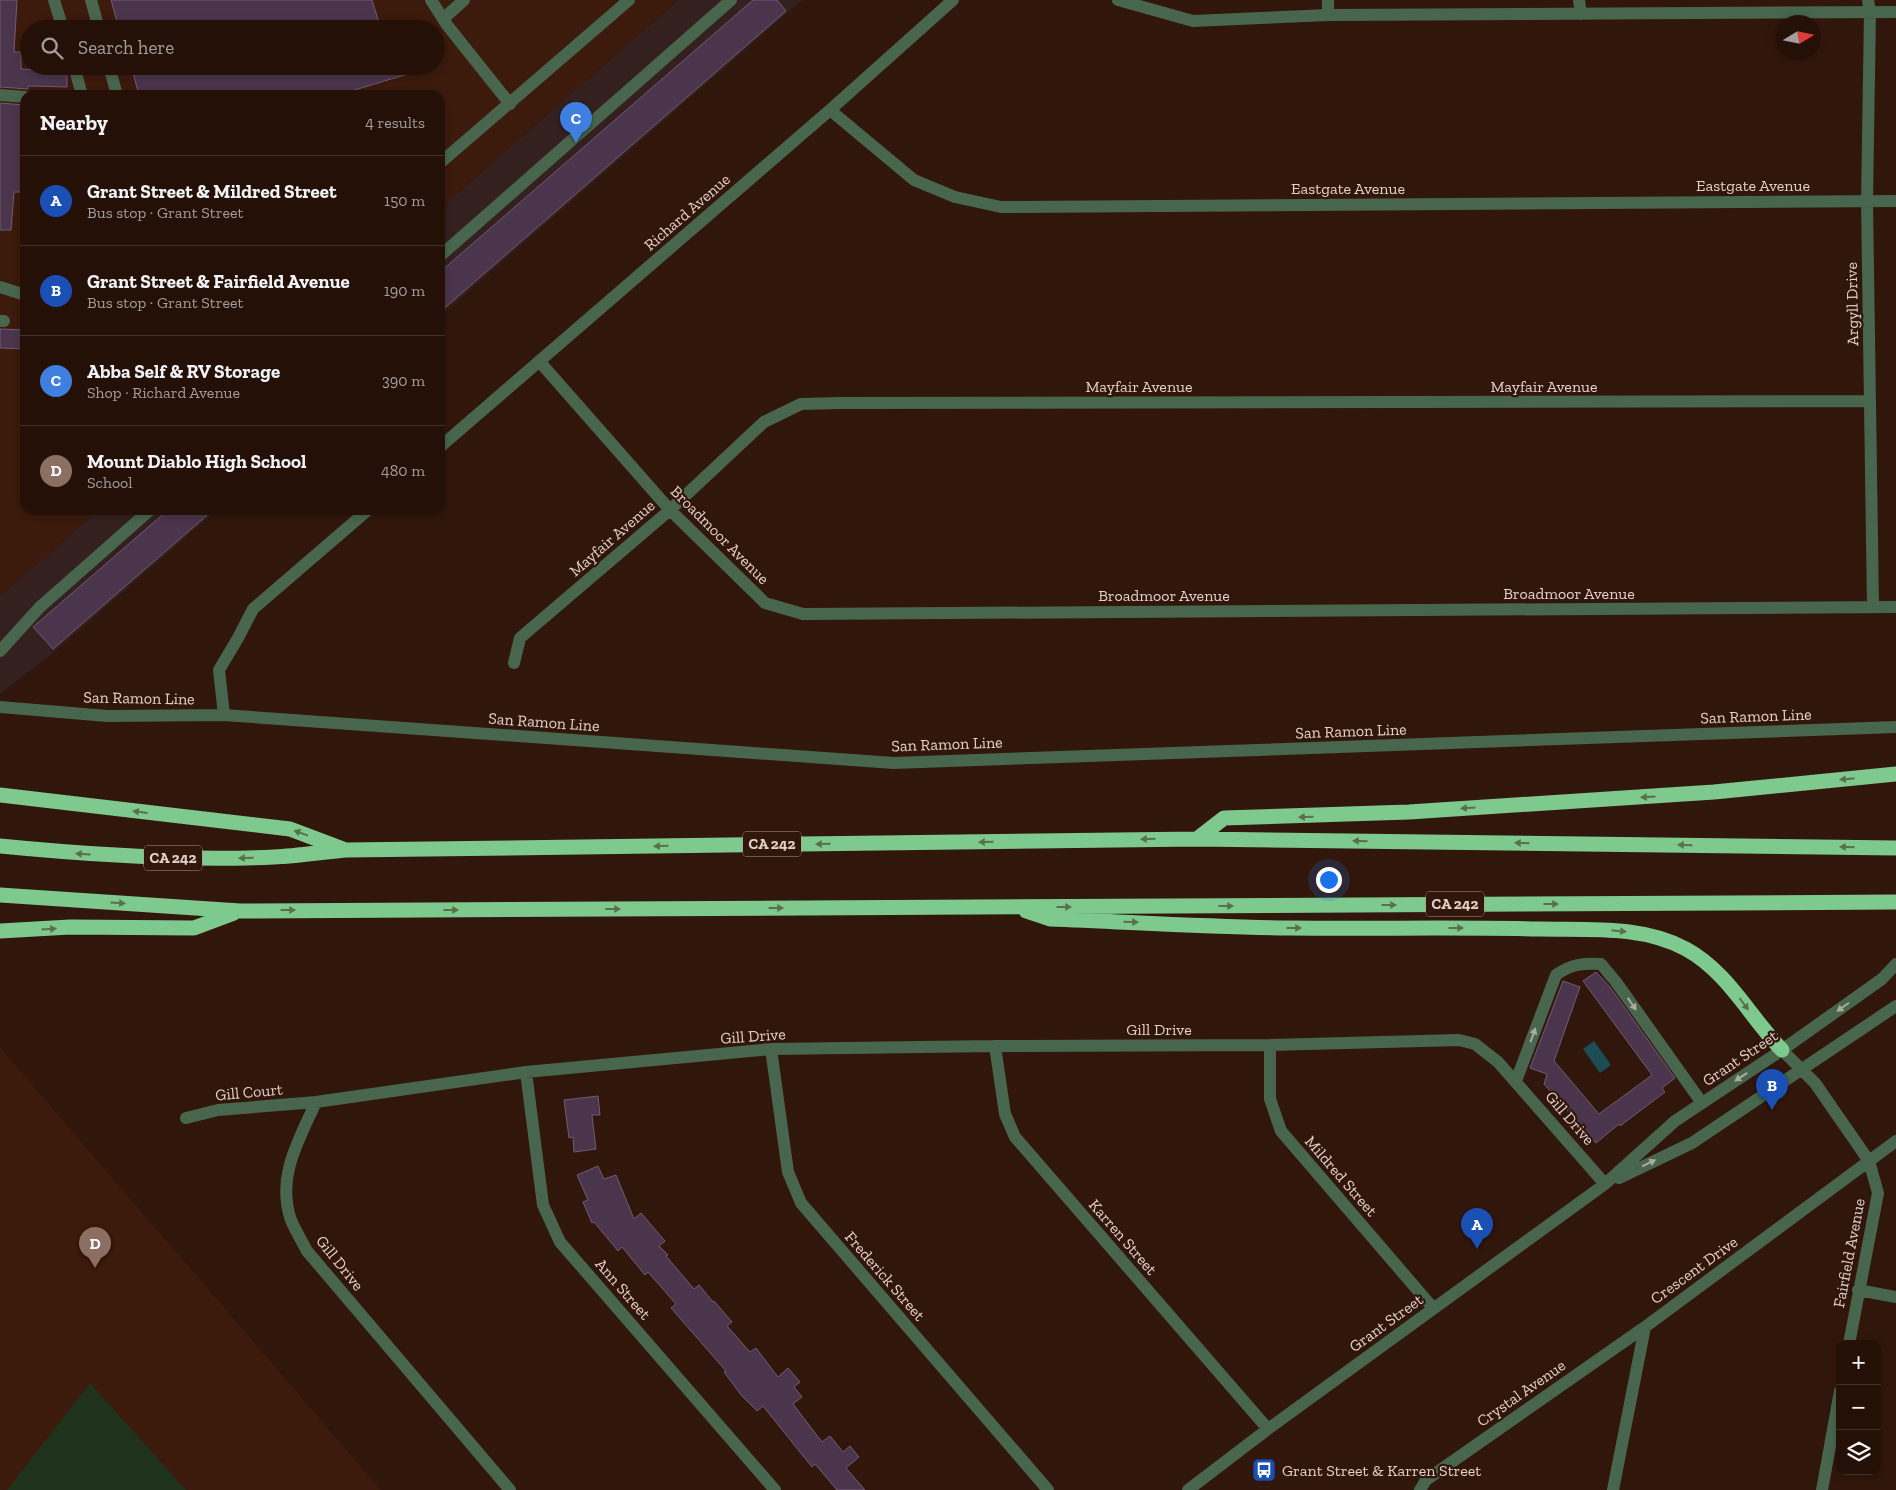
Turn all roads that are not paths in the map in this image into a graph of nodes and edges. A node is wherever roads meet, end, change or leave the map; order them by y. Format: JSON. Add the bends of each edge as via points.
{"nodes":[{"id":1,"x":54,"y":0,"type":"edge"},
{"id":2,"x":91,"y":0,"type":"edge"},
{"id":3,"x":431,"y":0,"type":"edge"},
{"id":4,"x":464,"y":0,"type":"edge"},
{"id":5,"x":629,"y":0,"type":"edge"},
{"id":6,"x":731,"y":0,"type":"edge"},
{"id":7,"x":953,"y":0,"type":"edge"},
{"id":8,"x":1118,"y":0,"type":"edge"},
{"id":9,"x":1328,"y":0,"type":"edge"},
{"id":10,"x":1579,"y":0,"type":"edge"},
{"id":11,"x":1869,"y":6,"type":"edge"},
{"id":12,"x":1896,"y":12,"type":"edge"},
{"id":13,"x":1581,"y":14,"type":"junction"},
{"id":14,"x":1328,"y":15,"type":"junction"},
{"id":15,"x":443,"y":19,"type":"joint"},
{"id":16,"x":60,"y":20,"type":"edge"},
{"id":17,"x":97,"y":20,"type":"edge"},
{"id":18,"x":445,"y":22,"type":"edge"},
{"id":19,"x":76,"y":75,"type":"edge"},
{"id":20,"x":111,"y":75,"type":"edge"},
{"id":21,"x":81,"y":90,"type":"edge"},
{"id":22,"x":115,"y":90,"type":"edge"},
{"id":23,"x":0,"y":95,"type":"edge"},
{"id":24,"x":20,"y":97,"type":"edge"},
{"id":25,"x":510,"y":104,"type":"junction"},
{"id":26,"x":830,"y":110,"type":"junction"},
{"id":27,"x":445,"y":160,"type":"edge"},
{"id":28,"x":1866,"y":201,"type":"junction"},
{"id":29,"x":1896,"y":201,"type":"edge"},
{"id":30,"x":445,"y":252,"type":"edge"},
{"id":31,"x":0,"y":287,"type":"edge"},
{"id":32,"x":20,"y":293,"type":"edge"},
{"id":33,"x":539,"y":361,"type":"junction"},
{"id":34,"x":1869,"y":401,"type":"junction"},
{"id":35,"x":445,"y":443,"type":"edge"},
{"id":36,"x":670,"y":510,"type":"junction"},
{"id":37,"x":144,"y":515,"type":"edge"},
{"id":38,"x":362,"y":515,"type":"edge"},
{"id":39,"x":1872,"y":607,"type":"junction"},
{"id":40,"x":1896,"y":607,"type":"edge"},
{"id":41,"x":0,"y":651,"type":"edge"},
{"id":42,"x":514,"y":663,"type":"dead end"},
{"id":43,"x":0,"y":707,"type":"edge"},
{"id":44,"x":224,"y":715,"type":"junction"},
{"id":45,"x":1896,"y":727,"type":"edge"},
{"id":46,"x":1896,"y":774,"type":"edge"},
{"id":47,"x":0,"y":795,"type":"edge"},
{"id":48,"x":1197,"y":839,"type":"junction"},
{"id":49,"x":0,"y":846,"type":"edge"},
{"id":50,"x":1896,"y":848,"type":"edge"},
{"id":51,"x":346,"y":850,"type":"junction"},
{"id":52,"x":0,"y":895,"type":"edge"},
{"id":53,"x":1896,"y":902,"type":"edge"},
{"id":54,"x":1015,"y":907,"type":"junction"},
{"id":55,"x":240,"y":911,"type":"junction"},
{"id":56,"x":0,"y":931,"type":"edge"},
{"id":57,"x":1896,"y":964,"type":"edge"},
{"id":58,"x":1896,"y":1006,"type":"edge"},
{"id":59,"x":1270,"y":1045,"type":"junction"},
{"id":60,"x":995,"y":1046,"type":"junction"},
{"id":61,"x":771,"y":1049,"type":"junction"},
{"id":62,"x":1782,"y":1050,"type":"junction"},
{"id":63,"x":1801,"y":1070,"type":"junction"},
{"id":64,"x":526,"y":1072,"type":"junction"},
{"id":65,"x":1516,"y":1080,"type":"junction"},
{"id":66,"x":316,"y":1102,"type":"junction"},
{"id":67,"x":1702,"y":1103,"type":"junction"},
{"id":68,"x":186,"y":1118,"type":"dead end"},
{"id":69,"x":1896,"y":1141,"type":"edge"},
{"id":70,"x":1870,"y":1161,"type":"junction"},
{"id":71,"x":1605,"y":1184,"type":"junction"},
{"id":72,"x":1858,"y":1290,"type":"junction"},
{"id":73,"x":1896,"y":1297,"type":"edge"},
{"id":74,"x":1434,"y":1308,"type":"junction"},
{"id":75,"x":1645,"y":1327,"type":"junction"},
{"id":76,"x":1849,"y":1340,"type":"edge"},
{"id":77,"x":1836,"y":1414,"type":"edge"},
{"id":78,"x":1268,"y":1429,"type":"junction"},
{"id":79,"x":510,"y":1490,"type":"edge"},
{"id":80,"x":775,"y":1490,"type":"edge"},
{"id":81,"x":1048,"y":1490,"type":"edge"},
{"id":82,"x":1188,"y":1490,"type":"edge"},
{"id":83,"x":1420,"y":1490,"type":"edge"},
{"id":84,"x":1613,"y":1490,"type":"edge"},
{"id":85,"x":1822,"y":1490,"type":"edge"}],
"edges":[{"from":1,"to":16,"type":"street"},
{"from":2,"to":17,"type":"street"},
{"from":3,"to":15,"type":"street"},
{"from":4,"to":15,"type":"street"},
{"from":5,"to":25,"type":"street"},
{"from":6,"to":30,"type":"street"},
{"from":7,"to":26,"type":"street","name":"Richard Avenue"},
{"from":8,"to":14,"type":"street","via":[[1193,21]]},
{"from":9,"to":14,"type":"street"},
{"from":10,"to":13,"type":"street"},
{"from":11,"to":12,"type":"street"},
{"from":11,"to":13,"type":"street"},
{"from":11,"to":28,"type":"street","name":"Argyll Drive"},
{"from":13,"to":14,"type":"street"},
{"from":18,"to":25,"type":"street"},
{"from":19,"to":21,"type":"street"},
{"from":20,"to":22,"type":"street"},
{"from":23,"to":24,"type":"street"},
{"from":25,"to":27,"type":"street"},
{"from":26,"to":28,"type":"street","name":"Eastgate Avenue","via":[[914,180],[955,197],[1000,207]]},
{"from":26,"to":33,"type":"street","name":"Richard Avenue"},
{"from":28,"to":29,"type":"street","name":"Eastgate Avenue"},
{"from":28,"to":34,"type":"street","name":"Argyll Drive"},
{"from":31,"to":32,"type":"street"},
{"from":33,"to":35,"type":"street","name":"Richard Avenue"},
{"from":33,"to":36,"type":"street","name":"Broadmoor Avenue"},
{"from":34,"to":36,"type":"street","name":"Mayfair Avenue","via":[[801,404],[764,422]]},
{"from":34,"to":39,"type":"street","name":"Argyll Drive"},
{"from":36,"to":39,"type":"street","name":"Broadmoor Avenue","via":[[765,603],[803,614]]},
{"from":36,"to":42,"type":"street","name":"Mayfair Avenue","via":[[520,638]]},
{"from":37,"to":41,"type":"street","via":[[40,607]]},
{"from":38,"to":44,"type":"street","via":[[253,609],[218,670]]},
{"from":39,"to":40,"type":"street","name":"Broadmoor Avenue"},
{"from":43,"to":44,"type":"street","name":"San Ramon Line","via":[[106,716]]},
{"from":44,"to":45,"type":"street","name":"San Ramon Line","via":[[894,763]]},
{"from":46,"to":48,"type":"highway","one_way":true,"via":[[1714,792],[1409,812],[1224,818]]},
{"from":51,"to":47,"type":"highway","one_way":true,"via":[[290,829]]},
{"from":50,"to":48,"type":"highway","number":"CA 242","one_way":true},
{"from":48,"to":51,"type":"highway","number":"CA 242","one_way":true},
{"from":51,"to":49,"type":"highway","number":"CA 242","one_way":true,"via":[[276,857],[197,859],[80,854]]},
{"from":52,"to":55,"type":"highway","number":"CA 242","one_way":true},
{"from":54,"to":53,"type":"highway","number":"CA 242","one_way":true},
{"from":55,"to":54,"type":"highway","number":"CA 242","one_way":true},
{"from":54,"to":62,"type":"highway","one_way":true,"via":[[1050,919],[1287,928],[1617,930],[1656,936],[1685,948],[1713,967]]},
{"from":56,"to":55,"type":"highway","one_way":true,"via":[[194,928]]},
{"from":57,"to":62,"type":"street","name":"Grant Street","one_way":true,"via":[[1882,979]]},
{"from":58,"to":63,"type":"street","name":"Grant Street"},
{"from":59,"to":60,"type":"street","name":"Gill Drive"},
{"from":59,"to":65,"type":"street","name":"Gill Drive","via":[[1459,1040],[1474,1044]]},
{"from":59,"to":74,"type":"street","name":"Mildred Street","via":[[1270,1099],[1281,1131]]},
{"from":60,"to":61,"type":"street","name":"Gill Drive"},
{"from":60,"to":78,"type":"street","name":"Karren Street","via":[[1005,1114],[1015,1137]]},
{"from":61,"to":64,"type":"street","name":"Gill Drive"},
{"from":61,"to":81,"type":"street","name":"Frederick Street","via":[[788,1172],[801,1203]]},
{"from":62,"to":63,"type":"street","name":"Fairfield Avenue"},
{"from":62,"to":67,"type":"street","name":"Grant Street","one_way":true},
{"from":63,"to":70,"type":"street","name":"Fairfield Avenue","via":[[1815,1083]]},
{"from":71,"to":63,"type":"street","name":"Grant Street","one_way":true,"via":[[1692,1143]]},
{"from":64,"to":66,"type":"street","name":"Gill Drive"},
{"from":64,"to":80,"type":"street","name":"Ann Street","via":[[543,1205],[560,1242]]},
{"from":65,"to":67,"type":"street","one_way":true,"via":[[1556,975],[1566,967],[1601,964]]},
{"from":65,"to":71,"type":"street","name":"Gill Drive"},
{"from":66,"to":68,"type":"street","name":"Gill Court","via":[[218,1110]]},
{"from":66,"to":79,"type":"street","name":"Gill Drive","via":[[290,1159],[285,1188],[291,1220],[307,1251]]},
{"from":67,"to":71,"type":"street","name":"Grant Street","via":[[1675,1121]]},
{"from":69,"to":70,"type":"street","name":"Crescent Drive"},
{"from":70,"to":72,"type":"street","name":"Fairfield Avenue","via":[[1878,1193]]},
{"from":70,"to":75,"type":"street","name":"Crescent Drive"},
{"from":71,"to":74,"type":"street","name":"Grant Street"},
{"from":72,"to":73,"type":"street"},
{"from":72,"to":76,"type":"street","name":"Fairfield Avenue"},
{"from":74,"to":78,"type":"street","name":"Grant Street"},
{"from":75,"to":83,"type":"street","name":"Crystal Avenue","via":[[1426,1480]]},
{"from":75,"to":84,"type":"street","name":"Crescent Drive"},
{"from":77,"to":85,"type":"street"},
{"from":78,"to":82,"type":"street","name":"Grant Street"}]}
